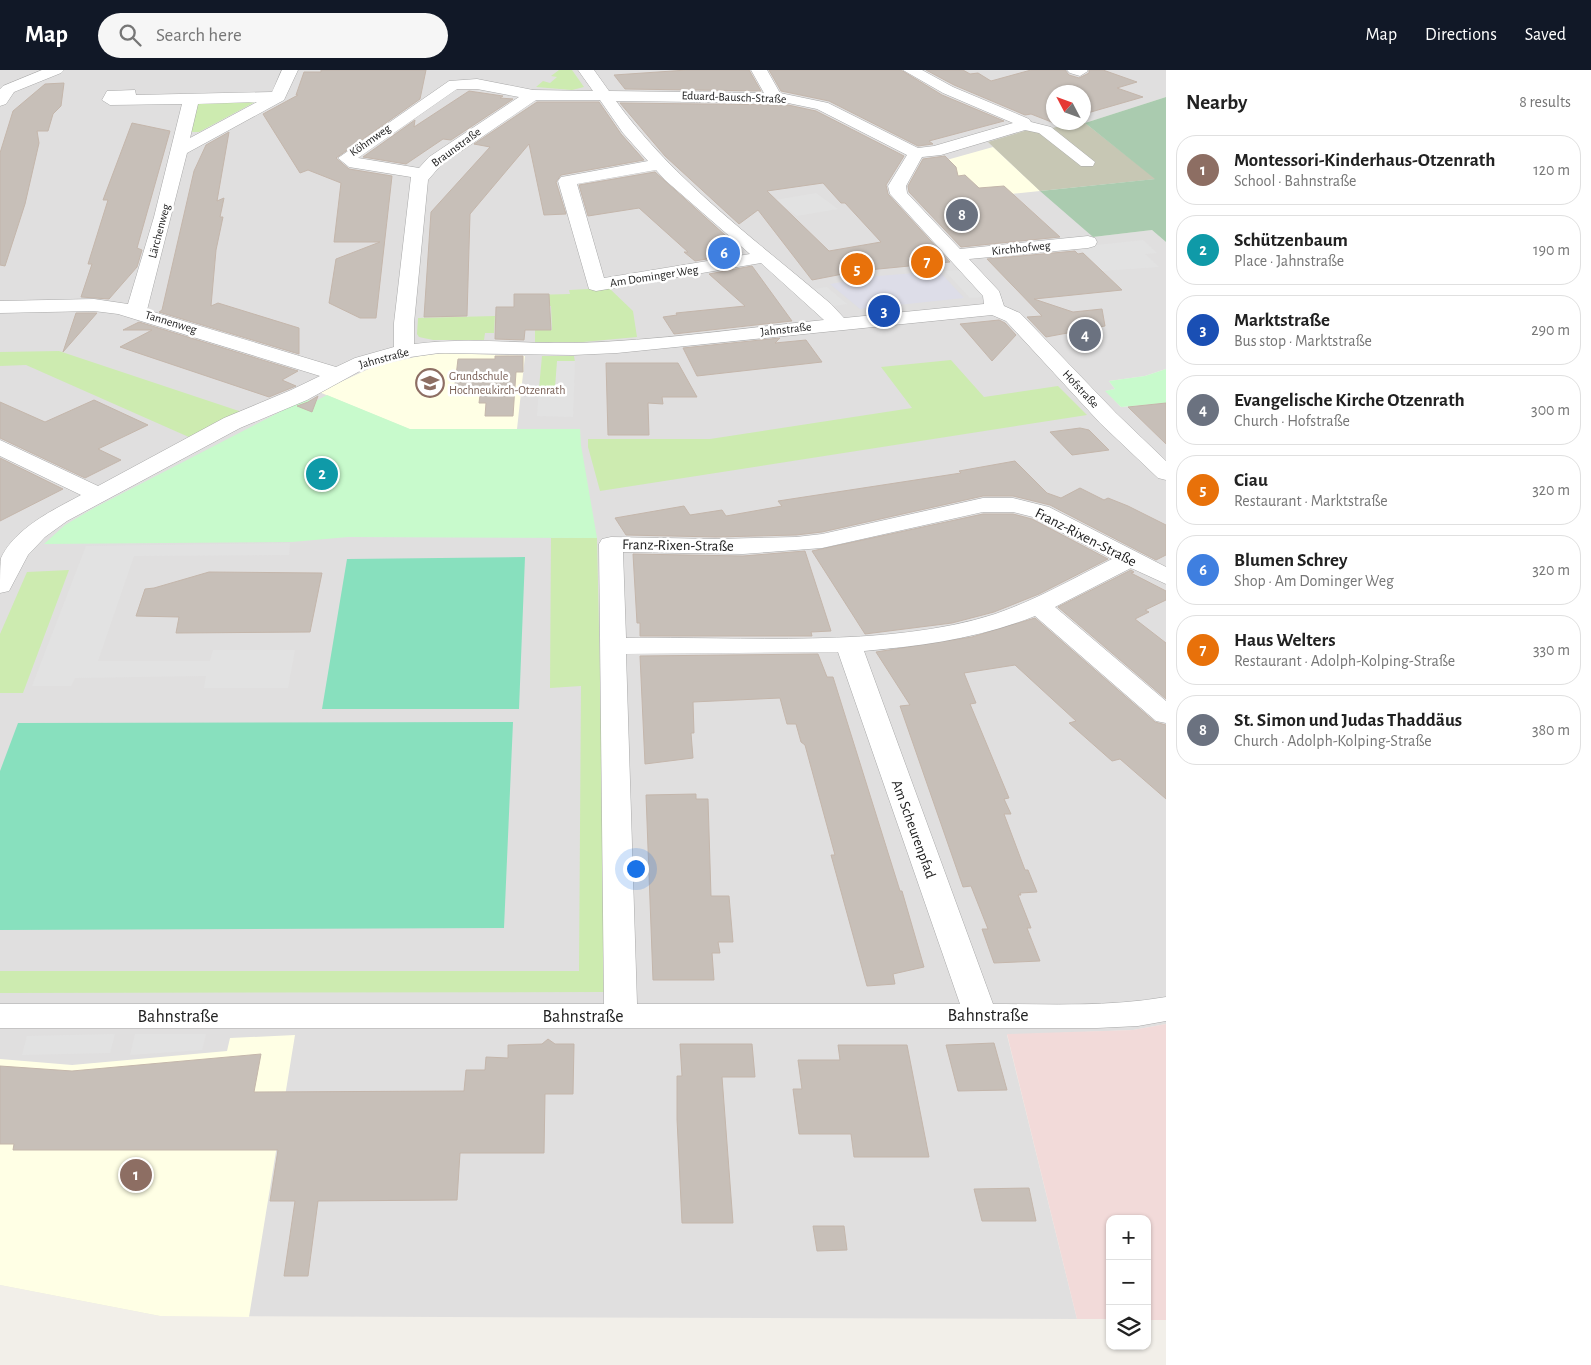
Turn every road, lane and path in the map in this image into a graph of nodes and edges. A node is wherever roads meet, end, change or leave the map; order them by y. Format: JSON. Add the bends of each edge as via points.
{"nodes":[{"id":1,"x":56,"y":70,"type":"edge"},
{"id":2,"x":290,"y":70,"type":"edge"},
{"id":3,"x":586,"y":70,"type":"edge"},
{"id":4,"x":760,"y":70,"type":"edge"},
{"id":5,"x":911,"y":70,"type":"edge"},
{"id":6,"x":465,"y":76,"type":"edge"},
{"id":7,"x":438,"y":78,"type":"dead end"},
{"id":8,"x":533,"y":94,"type":"junction"},
{"id":9,"x":601,"y":94,"type":"junction"},
{"id":10,"x":436,"y":95,"type":"junction"},
{"id":11,"x":772,"y":96,"type":"junction"},
{"id":12,"x":278,"y":97,"type":"junction"},
{"id":13,"x":1,"y":98,"type":"edge"},
{"id":14,"x":191,"y":99,"type":"junction"},
{"id":15,"x":126,"y":100,"type":"dead end"},
{"id":16,"x":1025,"y":125,"type":"junction"},
{"id":17,"x":180,"y":150,"type":"junction"},
{"id":18,"x":916,"y":153,"type":"junction"},
{"id":19,"x":1087,"y":162,"type":"dead end"},
{"id":20,"x":660,"y":164,"type":"junction"},
{"id":21,"x":422,"y":174,"type":"junction"},
{"id":22,"x":1088,"y":242,"type":"dead end"},
{"id":23,"x":954,"y":255,"type":"junction"},
{"id":24,"x":764,"y":257,"type":"junction"},
{"id":25,"x":0,"y":306,"type":"edge"},
{"id":26,"x":995,"y":309,"type":"junction"},
{"id":27,"x":136,"y":312,"type":"junction"},
{"id":28,"x":837,"y":323,"type":"junction"},
{"id":29,"x":404,"y":351,"type":"junction"},
{"id":30,"x":336,"y":374,"type":"junction"},
{"id":31,"x":0,"y":447,"type":"edge"},
{"id":32,"x":1166,"y":473,"type":"edge"},
{"id":33,"x":98,"y":494,"type":"junction"},
{"id":34,"x":1130,"y":558,"type":"junction"},
{"id":35,"x":1166,"y":577,"type":"edge"},
{"id":36,"x":0,"y":586,"type":"edge"},
{"id":37,"x":1038,"y":606,"type":"junction"},
{"id":38,"x":848,"y":644,"type":"junction"},
{"id":39,"x":612,"y":646,"type":"junction"},
{"id":40,"x":1166,"y":715,"type":"edge"},
{"id":41,"x":1166,"y":1009,"type":"edge"},
{"id":42,"x":980,"y":1014,"type":"junction"},
{"id":43,"x":0,"y":1016,"type":"edge"},
{"id":44,"x":621,"y":1016,"type":"junction"}],
"edges":[{"from":1,"to":13,"type":"street","via":[[14,86]]},
{"from":2,"to":12,"type":"street"},
{"from":3,"to":9,"type":"street"},
{"from":4,"to":11,"type":"street"},
{"from":5,"to":16,"type":"street"},
{"from":6,"to":8,"type":"street","name":"Köhmweg"},
{"from":6,"to":10,"type":"street","name":"Köhmweg"},
{"from":7,"to":10,"type":"street"},
{"from":8,"to":9,"type":"street"},
{"from":8,"to":21,"type":"street","name":"Braunstraße","via":[[435,161]]},
{"from":9,"to":11,"type":"street","name":"Eduard-Bausch-Straße"},
{"from":9,"to":20,"type":"street","via":[[628,130]]},
{"from":10,"to":21,"type":"street","name":"Köhmweg","via":[[346,158],[355,163]]},
{"from":11,"to":18,"type":"street","name":"Eduard-Bausch-Straße","via":[[816,104]]},
{"from":12,"to":14,"type":"street"},
{"from":12,"to":17,"type":"street"},
{"from":14,"to":15,"type":"street"},
{"from":14,"to":17,"type":"street","name":"Lärchenweg"},
{"from":16,"to":18,"type":"street","via":[[935,151]]},
{"from":16,"to":19,"type":"street","via":[[1045,130]]},
{"from":17,"to":27,"type":"street","name":"Lärchenweg"},
{"from":18,"to":23,"type":"street","via":[[897,191]]},
{"from":20,"to":24,"type":"street","via":[[683,188]]},
{"from":20,"to":24,"type":"street","name":"Am Dominger Weg","via":[[567,181],[596,285]]},
{"from":21,"to":29,"type":"street","name":"Braunstraße","via":[[416,192]]},
{"from":22,"to":23,"type":"street","name":"Kirchhofweg"},
{"from":23,"to":26,"type":"street","via":[[993,297]]},
{"from":24,"to":28,"type":"street"},
{"from":25,"to":27,"type":"street","name":"Tannenweg","via":[[94,305]]},
{"from":26,"to":28,"type":"street","name":"Jahnstraße"},
{"from":26,"to":32,"type":"street","name":"Hofstraße","via":[[1013,317],[1108,418]]},
{"from":27,"to":30,"type":"street","name":"Tannenweg"},
{"from":28,"to":29,"type":"street","name":"Jahnstraße","via":[[602,348],[458,346]]},
{"from":29,"to":30,"type":"street","name":"Jahnstraße","via":[[373,358]]},
{"from":30,"to":33,"type":"street","name":"Jahnstraße","via":[[299,395],[232,423]]},
{"from":31,"to":33,"type":"street"},
{"from":33,"to":36,"type":"street","name":"Jahnstraße","via":[[36,532],[12,560]]},
{"from":34,"to":35,"type":"street","name":"Franz-Rixen-Straße"},
{"from":34,"to":37,"type":"street"},
{"from":34,"to":39,"type":"street","name":"Franz-Rixen-Straße","via":[[1041,512],[998,504],[795,544],[746,547],[611,544]]},
{"from":37,"to":38,"type":"street","via":[[1005,619],[952,632]]},
{"from":37,"to":40,"type":"street"},
{"from":38,"to":39,"type":"street"},
{"from":38,"to":42,"type":"street","name":"Am Scheurenpfad"},
{"from":39,"to":44,"type":"street","name":"Franz-Rixen-Straße"},
{"from":41,"to":42,"type":"street","name":"Bahnstraße","via":[[1097,1016]]},
{"from":42,"to":44,"type":"street","name":"Bahnstraße"},
{"from":43,"to":44,"type":"street","name":"Bahnstraße"}]}
